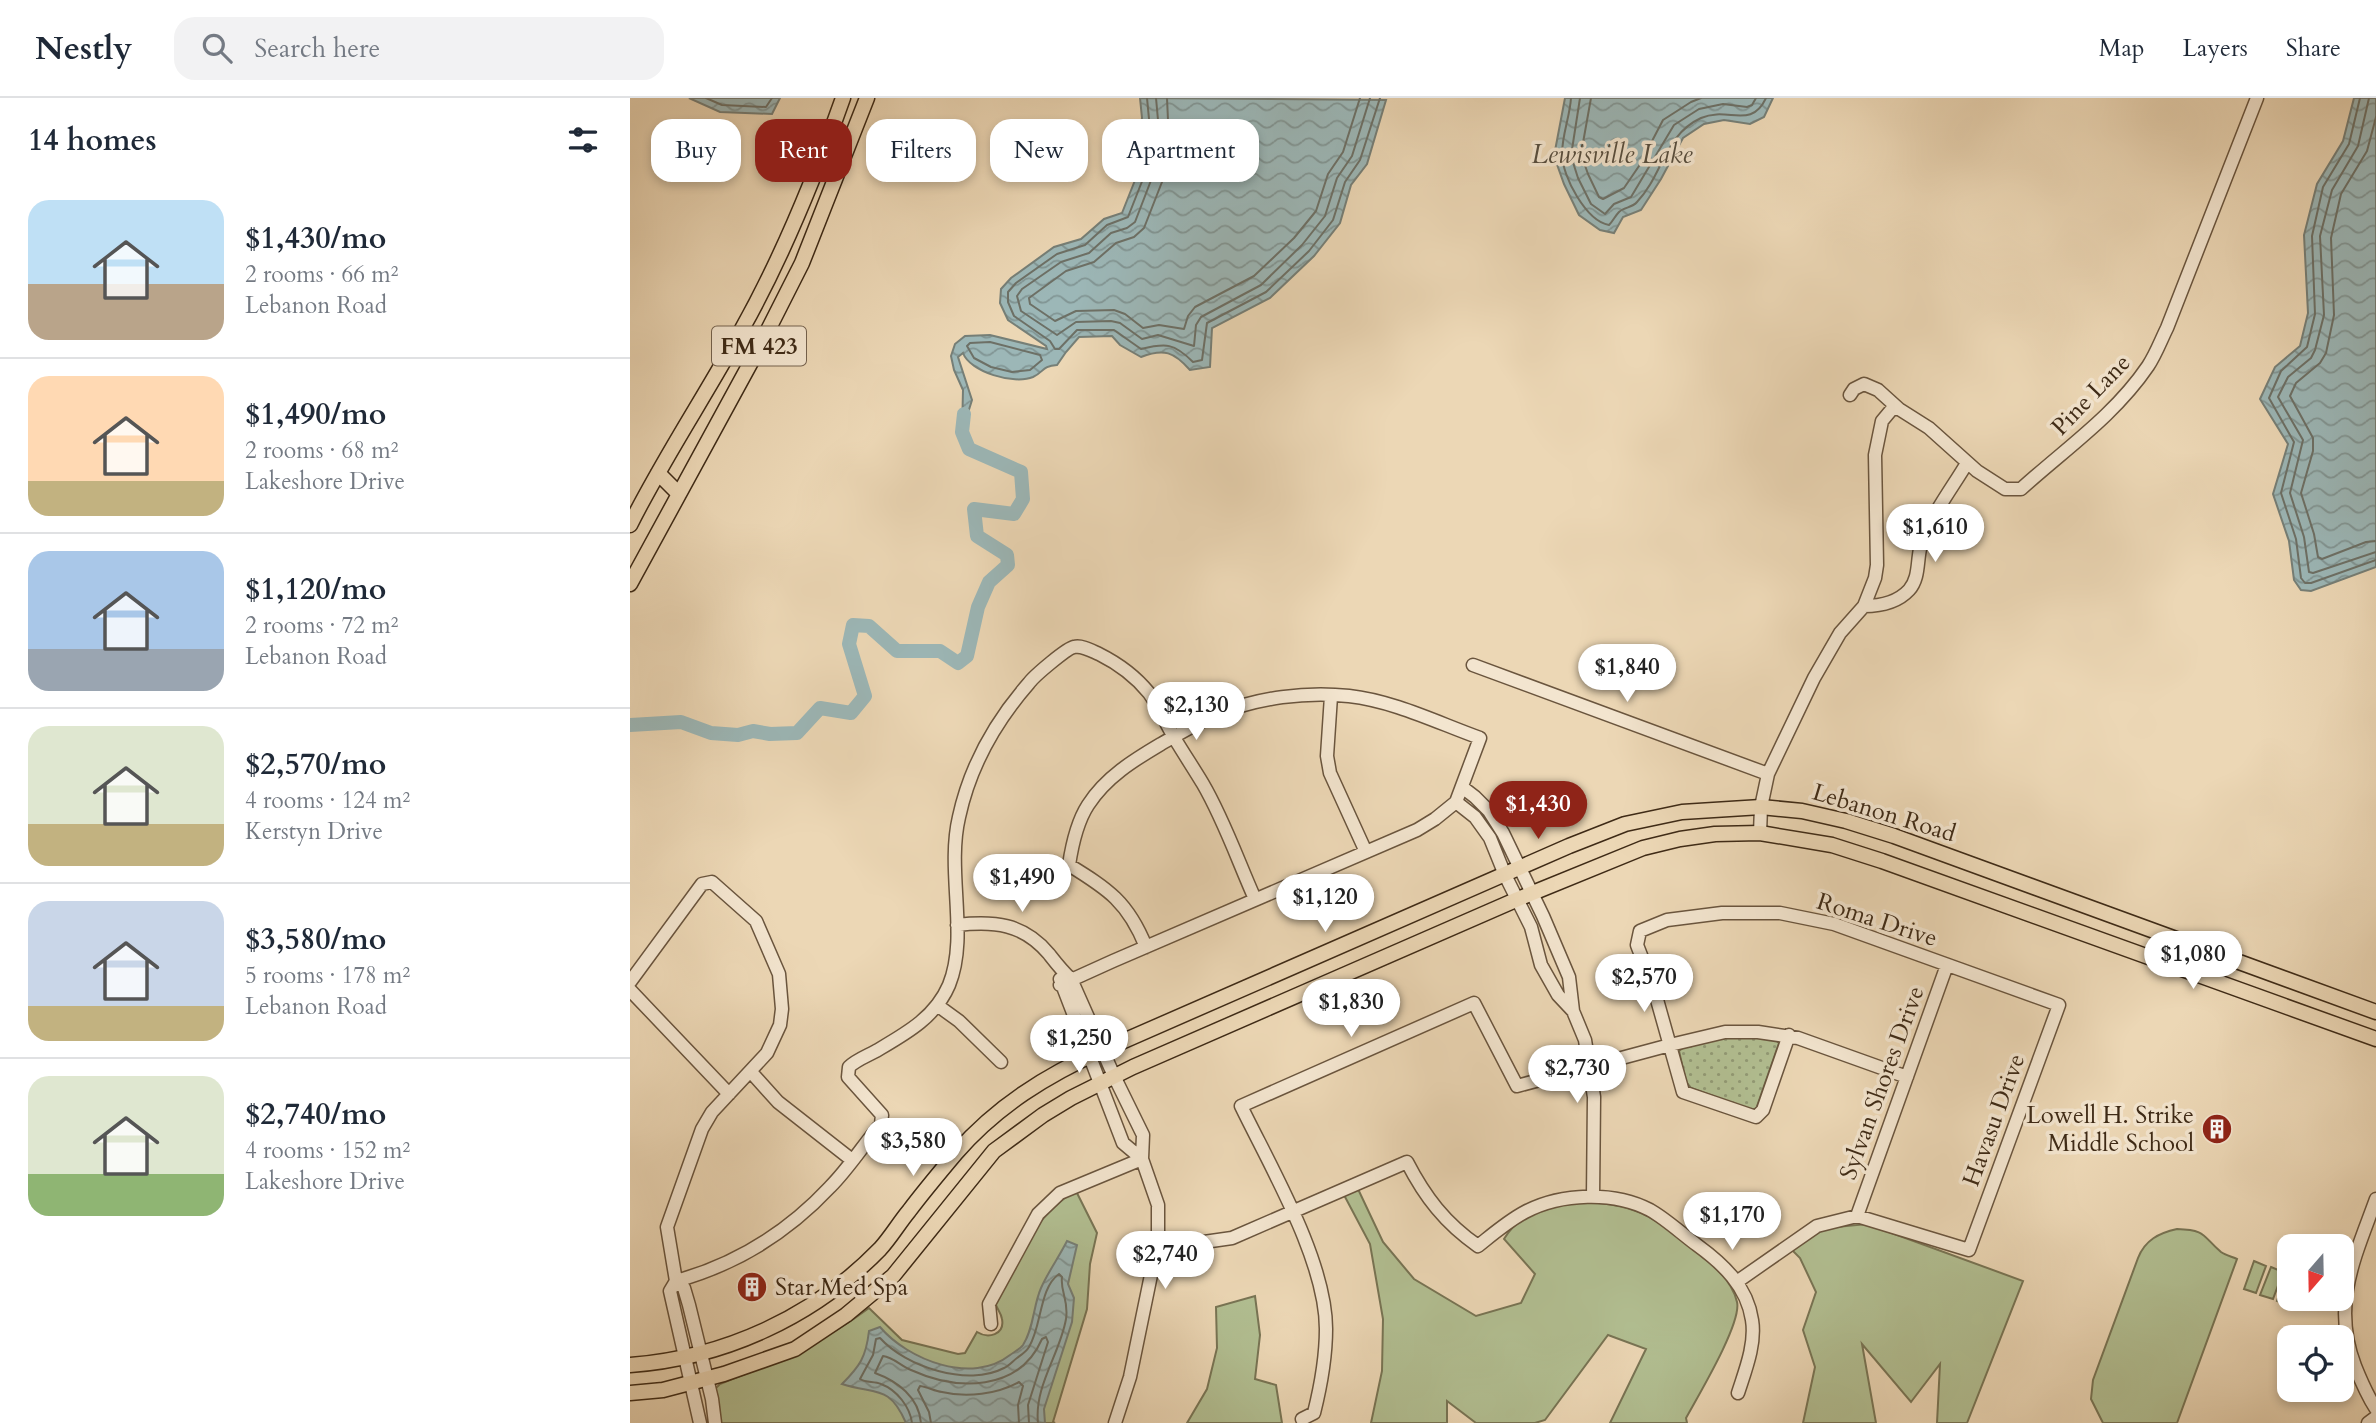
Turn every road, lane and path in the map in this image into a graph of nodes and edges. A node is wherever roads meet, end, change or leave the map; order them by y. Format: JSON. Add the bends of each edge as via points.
{"nodes":[{"id":1,"x":843,"y":98,"type":"edge"},
{"id":2,"x":867,"y":98,"type":"edge"},
{"id":3,"x":2257,"y":98,"type":"edge"},
{"id":4,"x":835,"y":119,"type":"edge"},
{"id":5,"x":852,"y":138,"type":"edge"},
{"id":6,"x":811,"y":182,"type":"edge"},
{"id":7,"x":835,"y":182,"type":"edge"},
{"id":8,"x":1850,"y":396,"type":"dead end"},
{"id":9,"x":1899,"y":409,"type":"junction"},
{"id":10,"x":1967,"y":463,"type":"junction"},
{"id":11,"x":654,"y":479,"type":"junction"},
{"id":12,"x":679,"y":494,"type":"junction"},
{"id":13,"x":630,"y":524,"type":"edge"},
{"id":14,"x":630,"y":584,"type":"edge"},
{"id":15,"x":1864,"y":606,"type":"junction"},
{"id":16,"x":1473,"y":665,"type":"dead end"},
{"id":17,"x":1331,"y":696,"type":"junction"},
{"id":18,"x":1174,"y":737,"type":"junction"},
{"id":19,"x":1768,"y":774,"type":"junction"},
{"id":20,"x":1462,"y":787,"type":"junction"},
{"id":21,"x":1455,"y":802,"type":"junction"},
{"id":22,"x":1761,"y":807,"type":"junction"},
{"id":23,"x":1760,"y":833,"type":"junction"},
{"id":24,"x":1366,"y":852,"type":"junction"},
{"id":25,"x":1520,"y":868,"type":"junction"},
{"id":26,"x":1505,"y":875,"type":"junction"},
{"id":27,"x":1532,"y":893,"type":"junction"},
{"id":28,"x":1255,"y":900,"type":"junction"},
{"id":29,"x":1518,"y":900,"type":"junction"},
{"id":30,"x":957,"y":925,"type":"junction"},
{"id":31,"x":1146,"y":947,"type":"junction"},
{"id":32,"x":1947,"y":965,"type":"junction"},
{"id":33,"x":630,"y":982,"type":"edge"},
{"id":34,"x":1066,"y":982,"type":"junction"},
{"id":35,"x":630,"y":990,"type":"edge"},
{"id":36,"x":937,"y":1005,"type":"junction"},
{"id":37,"x":2059,"y":1005,"type":"joint"},
{"id":38,"x":1573,"y":1011,"type":"junction"},
{"id":39,"x":2376,"y":1012,"type":"edge"},
{"id":40,"x":1788,"y":1035,"type":"junction"},
{"id":41,"x":2376,"y":1039,"type":"edge"},
{"id":42,"x":1670,"y":1045,"type":"junction"},
{"id":43,"x":1096,"y":1054,"type":"junction"},
{"id":44,"x":1001,"y":1062,"type":"dead end"},
{"id":45,"x":1591,"y":1068,"type":"junction"},
{"id":46,"x":751,"y":1072,"type":"junction"},
{"id":47,"x":1907,"y":1077,"type":"junction"},
{"id":48,"x":1107,"y":1080,"type":"junction"},
{"id":49,"x":729,"y":1094,"type":"junction"},
{"id":50,"x":1142,"y":1159,"type":"junction"},
{"id":51,"x":852,"y":1160,"type":"junction"},
{"id":52,"x":1593,"y":1196,"type":"junction"},
{"id":53,"x":2376,"y":1199,"type":"edge"},
{"id":54,"x":1292,"y":1213,"type":"junction"},
{"id":55,"x":1857,"y":1216,"type":"junction"},
{"id":56,"x":1158,"y":1241,"type":"junction"},
{"id":57,"x":676,"y":1281,"type":"junction"},
{"id":58,"x":1738,"y":1281,"type":"junction"},
{"id":59,"x":990,"y":1324,"type":"dead end"},
{"id":60,"x":701,"y":1354,"type":"junction"},
{"id":61,"x":685,"y":1357,"type":"junction"},
{"id":62,"x":630,"y":1365,"type":"edge"},
{"id":63,"x":707,"y":1379,"type":"junction"},
{"id":64,"x":692,"y":1382,"type":"junction"},
{"id":65,"x":630,"y":1393,"type":"edge"},
{"id":66,"x":1738,"y":1393,"type":"dead end"},
{"id":67,"x":2376,"y":1409,"type":"edge"},
{"id":68,"x":2376,"y":1417,"type":"edge"},
{"id":69,"x":1302,"y":1419,"type":"dead end"},
{"id":70,"x":700,"y":1423,"type":"edge"},
{"id":71,"x":715,"y":1423,"type":"edge"},
{"id":72,"x":1115,"y":1423,"type":"edge"},
{"id":73,"x":2368,"y":1423,"type":"edge"}],
"edges":[{"from":1,"to":4,"type":"main road","number":"FM 423"},
{"from":2,"to":5,"type":"main road","number":"FM 423"},
{"from":3,"to":10,"type":"street","name":"Pine Lane","via":[[2168,328],[2130,389],[2021,489],[2005,489]]},
{"from":6,"to":11,"type":"main road","number":"FM 423","via":[[743,329]]},
{"from":7,"to":12,"type":"main road","number":"FM 423","via":[[802,263]]},
{"from":8,"to":9,"type":"street","name":"Pine Lane","via":[[1854,388],[1867,385]]},
{"from":9,"to":10,"type":"street","name":"Pine Lane","via":[[1929,428]]},
{"from":9,"to":15,"type":"street","via":[[1886,415],[1879,432],[1875,455],[1877,565]]},
{"from":10,"to":15,"type":"street","via":[[1923,541],[1910,589],[1889,603]]},
{"from":11,"to":12,"type":"main road"},
{"from":11,"to":13,"type":"main road","number":"FM 423"},
{"from":12,"to":14,"type":"main road","number":"FM 423"},
{"from":15,"to":19,"type":"street","via":[[1840,633]]},
{"from":16,"to":19,"type":"street"},
{"from":17,"to":18,"type":"street","via":[[1258,702],[1218,714]]},
{"from":17,"to":20,"type":"street","via":[[1384,703],[1480,738]]},
{"from":17,"to":24,"type":"street","via":[[1330,773]]},
{"from":18,"to":28,"type":"street","via":[[1204,786]]},
{"from":18,"to":30,"type":"street","via":[[1149,693],[1108,659],[1076,646],[1033,678],[993,731],[959,815],[954,841]]},
{"from":18,"to":31,"type":"street","via":[[1133,761],[1087,806],[1069,865],[1117,898]]},
{"from":19,"to":22,"type":"street"},
{"from":20,"to":21,"type":"street"},
{"from":20,"to":25,"type":"street","via":[[1489,811]]},
{"from":21,"to":24,"type":"street","via":[[1417,830]]},
{"from":21,"to":26,"type":"street","via":[[1475,817],[1490,838]]},
{"from":22,"to":23,"type":"street"},
{"from":22,"to":25,"type":"main road","name":"Lebanon Road","via":[[1682,812],[1625,824]]},
{"from":22,"to":39,"type":"main road","name":"Lebanon Road","via":[[1802,811],[1894,836]]},
{"from":23,"to":27,"type":"main road","name":"Lebanon Road","via":[[1715,834],[1643,848]]},
{"from":23,"to":41,"type":"main road","name":"Lebanon Road","via":[[1832,845],[1882,861]]},
{"from":24,"to":28,"type":"street"},
{"from":25,"to":26,"type":"main road","name":"Lebanon Road"},
{"from":25,"to":27,"type":"street"},
{"from":26,"to":29,"type":"street"},
{"from":26,"to":43,"type":"main road","name":"Lebanon Road"},
{"from":27,"to":29,"type":"main road","name":"Lebanon Road"},
{"from":27,"to":38,"type":"street","via":[[1569,977]]},
{"from":28,"to":31,"type":"street"},
{"from":29,"to":38,"type":"street","via":[[1541,965]]},
{"from":29,"to":48,"type":"main road","name":"Lebanon Road"},
{"from":30,"to":34,"type":"street","via":[[989,922],[1014,929],[1036,942]]},
{"from":30,"to":36,"type":"street","via":[[956,959]]},
{"from":31,"to":34,"type":"street"},
{"from":32,"to":37,"type":"street","name":"Roma Drive"},
{"from":32,"to":42,"type":"street","name":"Roma Drive","via":[[1834,924],[1780,913],[1722,913],[1667,920],[1640,931],[1637,945]]},
{"from":32,"to":47,"type":"street","name":"Sylvan Shores Drive"},
{"from":33,"to":46,"type":"street","via":[[702,884],[712,882],[756,921],[779,974],[780,1025],[767,1053]]},
{"from":34,"to":43,"type":"street"},
{"from":35,"to":49,"type":"street"},
{"from":36,"to":44,"type":"street"},
{"from":36,"to":51,"type":"street","via":[[913,1029],[851,1064],[847,1072],[853,1084],[883,1120]]},
{"from":37,"to":55,"type":"street","name":"Havasu Drive","via":[[1969,1250]]},
{"from":38,"to":45,"type":"street"},
{"from":40,"to":42,"type":"street","via":[[1725,1032]]},
{"from":40,"to":42,"type":"street","via":[[1763,1110],[1756,1116],[1684,1092]]},
{"from":40,"to":47,"type":"street"},
{"from":42,"to":45,"type":"street"},
{"from":43,"to":48,"type":"street"},
{"from":43,"to":60,"type":"main road","name":"Lebanon Road","via":[[1041,1080],[999,1110],[957,1151],[881,1248],[844,1282],[804,1311]]},
{"from":45,"to":52,"type":"street"},
{"from":45,"to":54,"type":"street","via":[[1517,1086],[1474,1003],[1241,1106]]},
{"from":46,"to":49,"type":"street"},
{"from":46,"to":51,"type":"street","via":[[778,1102]]},
{"from":47,"to":55,"type":"street","name":"Sylvan Shores Drive"},
{"from":48,"to":50,"type":"street","via":[[1124,1143]]},
{"from":48,"to":50,"type":"street","via":[[1143,1135]]},
{"from":48,"to":63,"type":"main road","name":"Lebanon Road","via":[[1043,1115],[994,1151],[892,1276],[846,1315],[795,1349]]},
{"from":49,"to":57,"type":"street","via":[[702,1129],[667,1227]]},
{"from":50,"to":56,"type":"street","via":[[1158,1205]]},
{"from":50,"to":59,"type":"street","via":[[1060,1192],[1038,1214],[989,1304]]},
{"from":51,"to":57,"type":"street","via":[[804,1214],[774,1237],[732,1262]]},
{"from":52,"to":54,"type":"street","via":[[1527,1211],[1478,1247],[1435,1209],[1407,1162]]},
{"from":52,"to":58,"type":"street","via":[[1617,1198],[1650,1210],[1709,1253]]},
{"from":53,"to":67,"type":"street","via":[[2350,1274],[2344,1309],[2351,1357]]},
{"from":54,"to":56,"type":"street","via":[[1232,1238]]},
{"from":54,"to":69,"type":"street","via":[[1310,1252],[1326,1327],[1320,1391],[1314,1413]]},
{"from":55,"to":58,"type":"street","via":[[1817,1226]]},
{"from":56,"to":72,"type":"street","via":[[1130,1377]]},
{"from":57,"to":60,"type":"street","via":[[684,1288]]},
{"from":57,"to":61,"type":"street","via":[[670,1291]]},
{"from":58,"to":66,"type":"street","via":[[1752,1320],[1751,1349]]},
{"from":60,"to":61,"type":"main road","name":"Lebanon Road"},
{"from":60,"to":63,"type":"street"},
{"from":61,"to":62,"type":"main road","name":"Lebanon Road"},
{"from":61,"to":64,"type":"street"},
{"from":63,"to":64,"type":"main road","name":"Lebanon Road"},
{"from":63,"to":71,"type":"street"},
{"from":64,"to":65,"type":"main road","name":"Lebanon Road"},
{"from":64,"to":70,"type":"street"},
{"from":68,"to":73,"type":"street"}]}
